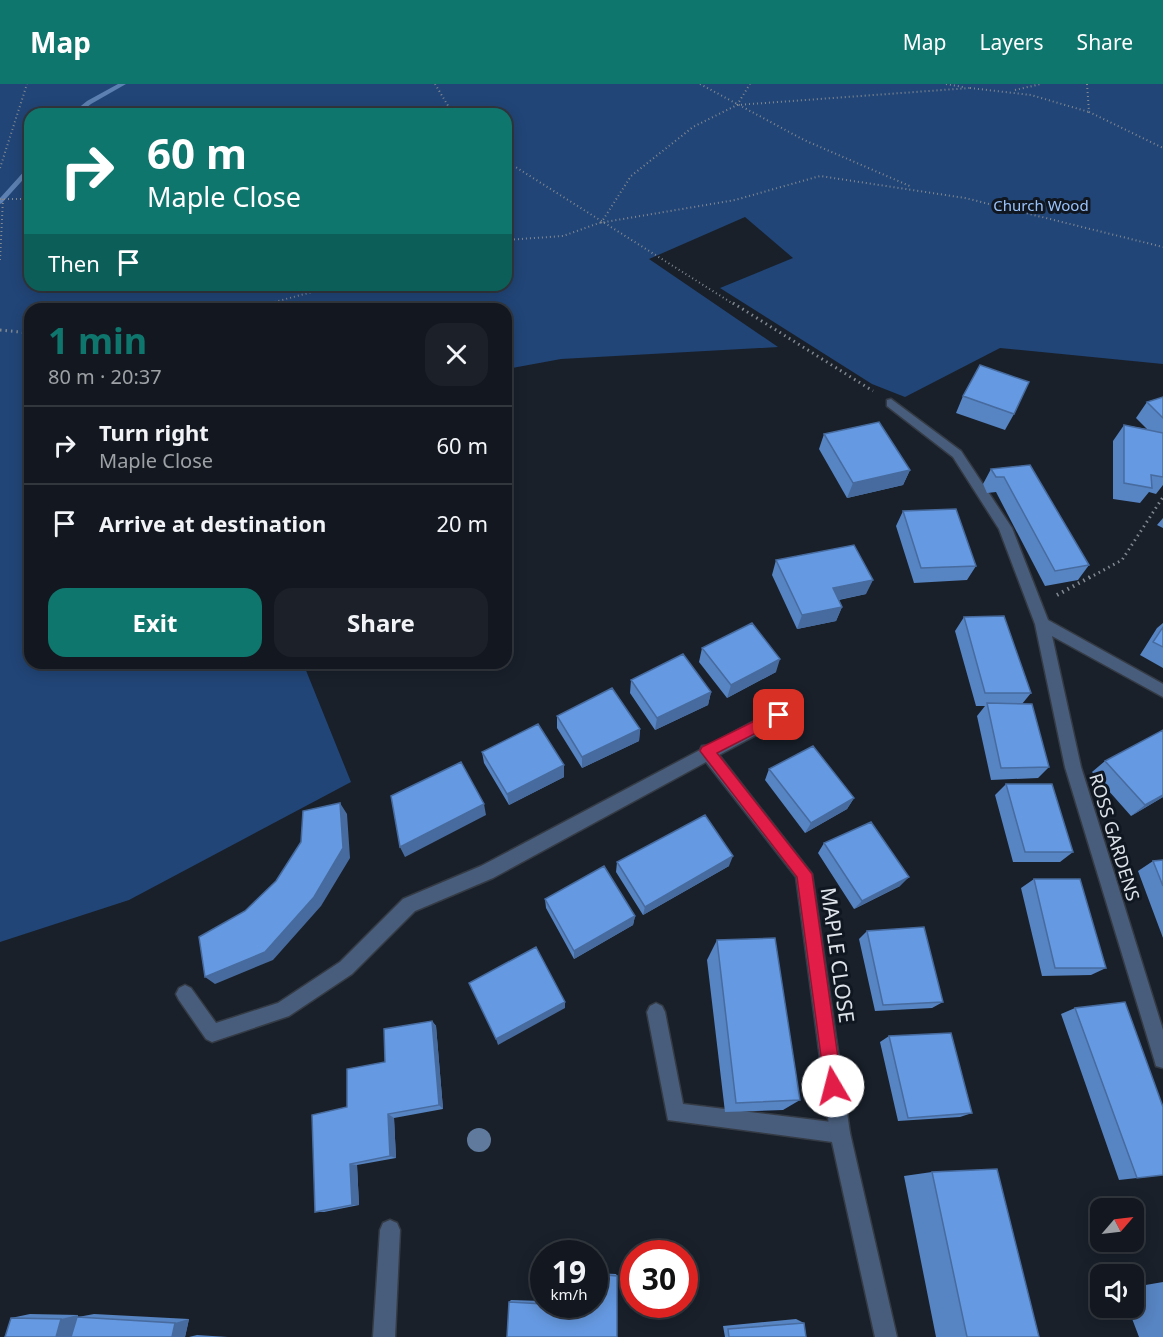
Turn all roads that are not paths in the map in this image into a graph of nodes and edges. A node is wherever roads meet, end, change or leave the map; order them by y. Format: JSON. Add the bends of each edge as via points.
{"nodes":[{"id":1,"x":891,"y":403,"type":"road end"},
{"id":2,"x":1042,"y":624,"type":"junction"},
{"id":3,"x":1163,"y":691,"type":"edge"},
{"id":4,"x":779,"y":715,"type":"dead end"},
{"id":5,"x":707,"y":751,"type":"junction"},
{"id":6,"x":185,"y":994,"type":"dead end"},
{"id":7,"x":656,"y":1011,"type":"dead end"},
{"id":8,"x":1163,"y":1059,"type":"edge"},
{"id":9,"x":840,"y":1133,"type":"junction"},
{"id":10,"x":390,"y":1230,"type":"dead end"},
{"id":11,"x":384,"y":1337,"type":"edge"},
{"id":12,"x":886,"y":1337,"type":"edge"}],
"edges":[{"from":1,"to":2,"type":"street","name":"ROSS GARDENS","via":[[957,454],[1005,528]]},
{"from":2,"to":3,"type":"street"},
{"from":2,"to":8,"type":"street","name":"ROSS GARDENS","via":[[1073,767]]},
{"from":4,"to":5,"type":"street"},
{"from":5,"to":6,"type":"street","via":[[487,872],[409,904],[346,968],[284,1010],[212,1034]]},
{"from":5,"to":9,"type":"street","name":"MAPLE CLOSE","via":[[804,874]]},
{"from":7,"to":9,"type":"street","via":[[675,1113]]},
{"from":9,"to":12,"type":"street","name":"MAPLE CLOSE"},
{"from":10,"to":11,"type":"street"}]}
